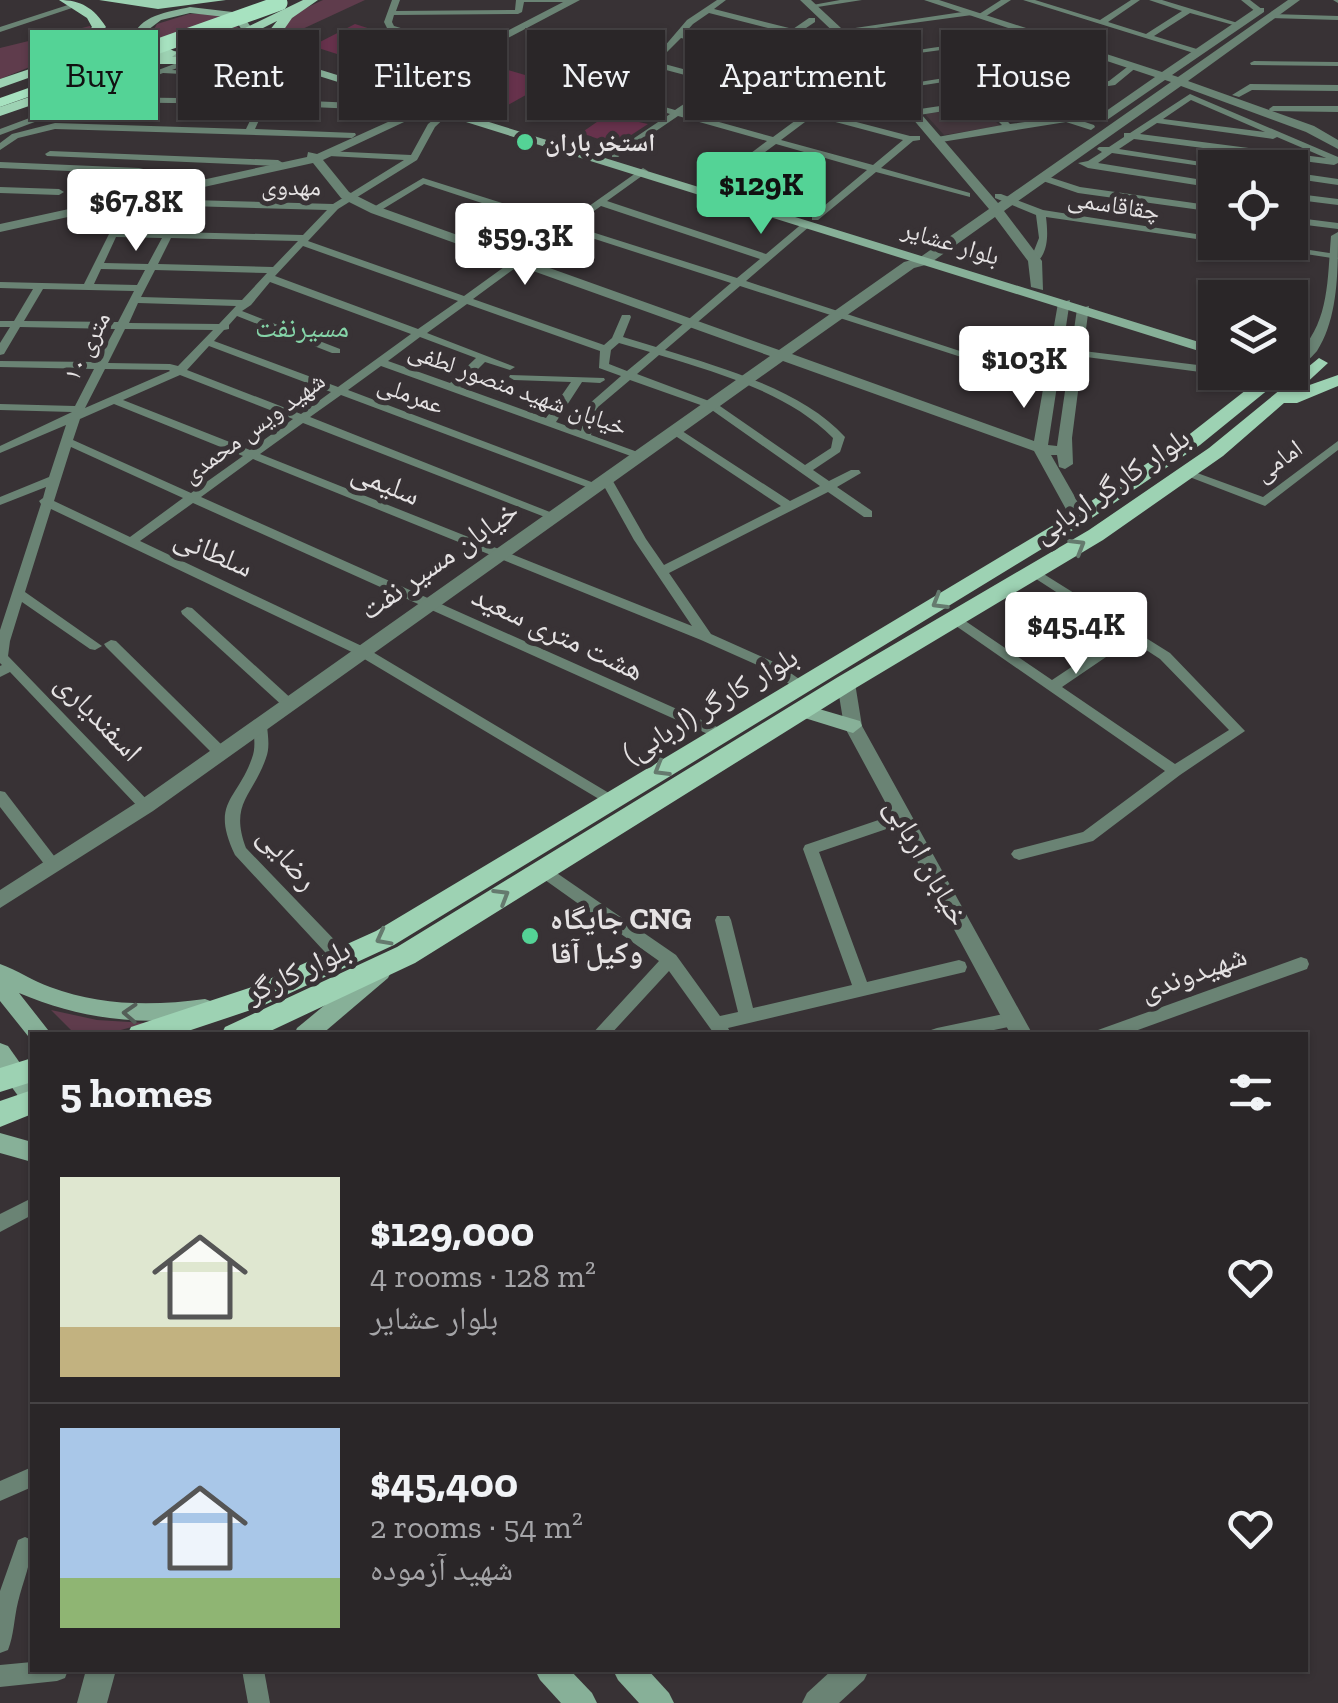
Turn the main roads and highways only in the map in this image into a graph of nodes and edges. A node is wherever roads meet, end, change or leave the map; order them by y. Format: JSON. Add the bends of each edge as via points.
{"nodes":[{"id":1,"x":97,"y":0,"type":"edge"},
{"id":2,"x":106,"y":0,"type":"edge"},
{"id":3,"x":232,"y":0,"type":"edge"},
{"id":4,"x":246,"y":0,"type":"edge"},
{"id":5,"x":259,"y":0,"type":"edge"},
{"id":6,"x":312,"y":0,"type":"edge"},
{"id":7,"x":72,"y":2,"type":"edge"},
{"id":8,"x":286,"y":4,"type":"edge"},
{"id":9,"x":214,"y":5,"type":"edge"},
{"id":10,"x":167,"y":15,"type":"junction"},
{"id":11,"x":98,"y":30,"type":"edge"},
{"id":12,"x":135,"y":30,"type":"edge"},
{"id":13,"x":143,"y":30,"type":"edge"},
{"id":14,"x":246,"y":30,"type":"edge"},
{"id":15,"x":250,"y":30,"type":"edge"},
{"id":16,"x":276,"y":30,"type":"edge"},
{"id":17,"x":158,"y":42,"type":"edge"},
{"id":18,"x":158,"y":45,"type":"edge"},
{"id":19,"x":158,"y":50,"type":"edge"},
{"id":20,"x":170,"y":53,"type":"junction"},
{"id":21,"x":178,"y":53,"type":"edge"},
{"id":22,"x":158,"y":54,"type":"edge"},
{"id":23,"x":30,"y":73,"type":"edge"},
{"id":24,"x":0,"y":84,"type":"edge"},
{"id":25,"x":30,"y":84,"type":"edge"},
{"id":26,"x":30,"y":92,"type":"edge"},
{"id":27,"x":0,"y":93,"type":"edge"},
{"id":28,"x":30,"y":98,"type":"edge"},
{"id":29,"x":0,"y":103,"type":"edge"},
{"id":30,"x":0,"y":112,"type":"edge"},
{"id":31,"x":477,"y":120,"type":"edge"},
{"id":32,"x":504,"y":120,"type":"edge"},
{"id":33,"x":811,"y":221,"type":"junction"},
{"id":34,"x":920,"y":258,"type":"junction"},
{"id":35,"x":1198,"y":338,"type":"edge"},
{"id":36,"x":1198,"y":346,"type":"edge"},
{"id":37,"x":1314,"y":371,"type":"edge"},
{"id":38,"x":1272,"y":406,"type":"junction"},
{"id":39,"x":1193,"y":441,"type":"junction"},
{"id":40,"x":1216,"y":452,"type":"junction"},
{"id":41,"x":801,"y":698,"type":"junction"},
{"id":42,"x":853,"y":726,"type":"road end"},
{"id":43,"x":388,"y":965,"type":"junction"},
{"id":44,"x":0,"y":973,"type":"edge"},
{"id":45,"x":0,"y":986,"type":"edge"},
{"id":46,"x":260,"y":996,"type":"junction"},
{"id":47,"x":228,"y":1007,"type":"junction"},
{"id":48,"x":39,"y":1032,"type":"edge"},
{"id":49,"x":150,"y":1032,"type":"edge"},
{"id":50,"x":224,"y":1032,"type":"edge"},
{"id":51,"x":241,"y":1032,"type":"edge"},
{"id":52,"x":310,"y":1032,"type":"edge"},
{"id":53,"x":19,"y":1079,"type":"edge"},
{"id":54,"x":0,"y":1114,"type":"edge"},
{"id":55,"x":0,"y":1143,"type":"edge"},
{"id":56,"x":30,"y":1151,"type":"edge"},
{"id":57,"x":552,"y":1672,"type":"edge"},
{"id":58,"x":630,"y":1672,"type":"edge"},
{"id":59,"x":582,"y":1703,"type":"edge"},
{"id":60,"x":660,"y":1703,"type":"edge"}],
"edges":[{"from":1,"to":10,"type":"main road"},
{"from":2,"to":9,"type":"main road"},
{"from":3,"to":9,"type":"main road"},
{"from":4,"to":8,"type":"main road","via":[[242,8],[248,12]]},
{"from":5,"to":17,"type":"highway"},
{"from":6,"to":8,"type":"main road"},
{"from":6,"to":16,"type":"main road","via":[[287,14]]},
{"from":7,"to":11,"type":"main road","via":[[92,15]]},
{"from":7,"to":12,"type":"main road"},
{"from":8,"to":15,"type":"main road"},
{"from":8,"to":18,"type":"highway","bridge":true},
{"from":9,"to":10,"type":"main road"},
{"from":9,"to":14,"type":"main road","name":"بلوار عشایر","via":[[236,15]]},
{"from":10,"to":13,"type":"main road"},
{"from":19,"to":20,"type":"main road"},
{"from":20,"to":21,"type":"main road","name":"بلوار عشایر"},
{"from":20,"to":22,"type":"main road"},
{"from":23,"to":24,"type":"main road"},
{"from":25,"to":27,"type":"highway"},
{"from":26,"to":29,"type":"highway"},
{"from":28,"to":30,"type":"main road"},
{"from":31,"to":33,"type":"main road","name":"بلوار عشایر"},
{"from":32,"to":33,"type":"main road","name":"بلوار عشایر"},
{"from":33,"to":34,"type":"main road","name":"بلوار عشایر"},
{"from":34,"to":35,"type":"main road","name":"بلوار عشایر"},
{"from":34,"to":36,"type":"main road","name":"بلوار عشایر"},
{"from":37,"to":38,"type":"main road","name":"بلوار کارگر اربابی"},
{"from":37,"to":38,"type":"main road"},
{"from":37,"to":39,"type":"main road","name":"بلوار کارگر (اربابی)"},
{"from":38,"to":40,"type":"main road","name":"بلوار کارگر اربابی"},
{"from":39,"to":40,"type":"main road"},
{"from":39,"to":41,"type":"main road","name":"بلوار کارگر (اربابی)","one_way":true},
{"from":41,"to":40,"type":"main road","name":"بلوار کارگر اربابی","one_way":true,"via":[[846,683],[1034,572]]},
{"from":41,"to":42,"type":"main road"},
{"from":43,"to":41,"type":"main road","name":"بلوار کارگر اربابی","one_way":true,"via":[[543,871]]},
{"from":41,"to":46,"type":"main road","name":"بلوار کارگر (اربابی)","one_way":true,"via":[[720,734],[459,894]]},
{"from":43,"to":51,"type":"main road","name":"بلوار کارگر"},
{"from":43,"to":52,"type":"main road"},
{"from":46,"to":44,"type":"main road","one_way":true,"via":[[183,1011],[119,1012],[51,998]]},
{"from":45,"to":48,"type":"main road"},
{"from":46,"to":47,"type":"main road","name":"بلوار کارگر (اربابی)"},
{"from":47,"to":49,"type":"main road","name":"بلوار کارگر (اربابی)"},
{"from":47,"to":50,"type":"main road","via":[[217,1024]]},
{"from":53,"to":54,"type":"main road"},
{"from":55,"to":56,"type":"main road"},
{"from":57,"to":59,"type":"main road"},
{"from":58,"to":60,"type":"main road"}]}
